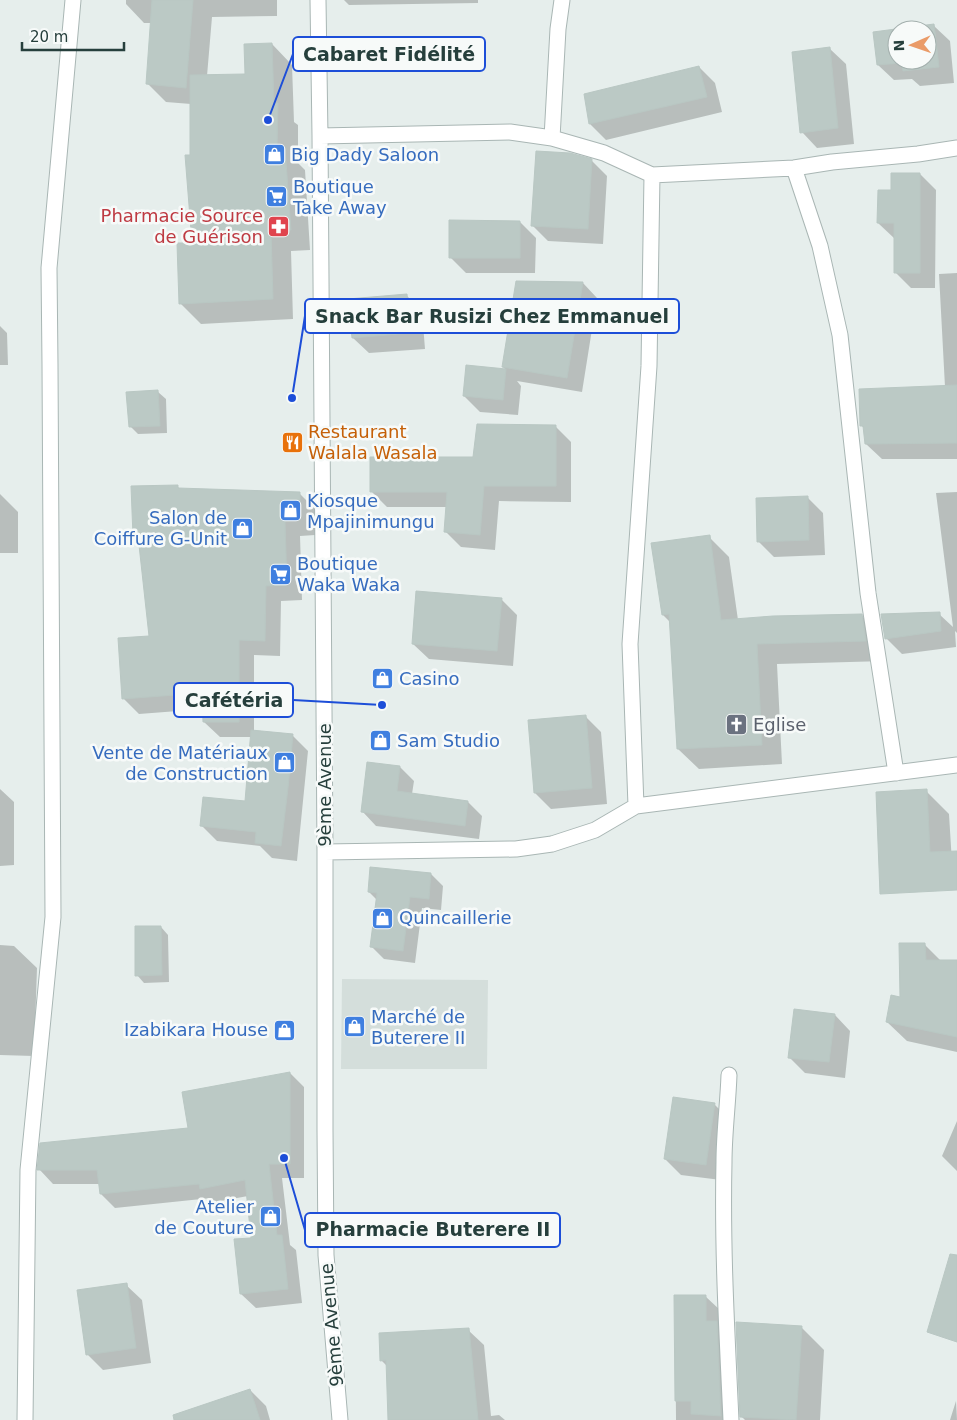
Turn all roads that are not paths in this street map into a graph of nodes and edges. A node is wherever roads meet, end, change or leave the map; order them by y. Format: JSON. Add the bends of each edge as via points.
{"nodes":[{"id":1,"x":73,"y":0,"type":"edge"},
{"id":2,"x":318,"y":0,"type":"edge"},
{"id":3,"x":562,"y":0,"type":"edge"},
{"id":4,"x":320,"y":136,"type":"junction"},
{"id":5,"x":552,"y":138,"type":"junction"},
{"id":6,"x":957,"y":148,"type":"edge"},
{"id":7,"x":794,"y":168,"type":"junction"},
{"id":8,"x":652,"y":175,"type":"junction"},
{"id":9,"x":957,"y":765,"type":"edge"},
{"id":10,"x":896,"y":773,"type":"junction"},
{"id":11,"x":636,"y":806,"type":"junction"},
{"id":12,"x":325,"y":852,"type":"junction"},
{"id":13,"x":729,"y":1075,"type":"dead end"},
{"id":14,"x":25,"y":1420,"type":"edge"},
{"id":15,"x":340,"y":1420,"type":"edge"},
{"id":16,"x":731,"y":1420,"type":"edge"}],
"edges":[{"from":1,"to":14,"type":"street","via":[[49,268],[53,917],[28,1170]]},
{"from":2,"to":4,"type":"street","name":"9ème Avenue"},
{"from":3,"to":5,"type":"street"},
{"from":4,"to":5,"type":"street","via":[[510,132]]},
{"from":4,"to":12,"type":"street","name":"9ème Avenue"},
{"from":5,"to":8,"type":"street","via":[[604,153]]},
{"from":6,"to":7,"type":"street"},
{"from":7,"to":8,"type":"street"},
{"from":7,"to":10,"type":"street","via":[[820,246],[840,335],[868,593]]},
{"from":8,"to":11,"type":"street","via":[[649,366],[630,644]]},
{"from":9,"to":10,"type":"street"},
{"from":10,"to":11,"type":"street"},
{"from":11,"to":12,"type":"street","via":[[595,830],[552,844],[516,850]]},
{"from":12,"to":15,"type":"street","name":"9ème Avenue","via":[[326,1255]]},
{"from":13,"to":16,"type":"street","via":[[724,1173],[725,1300]]}]}
